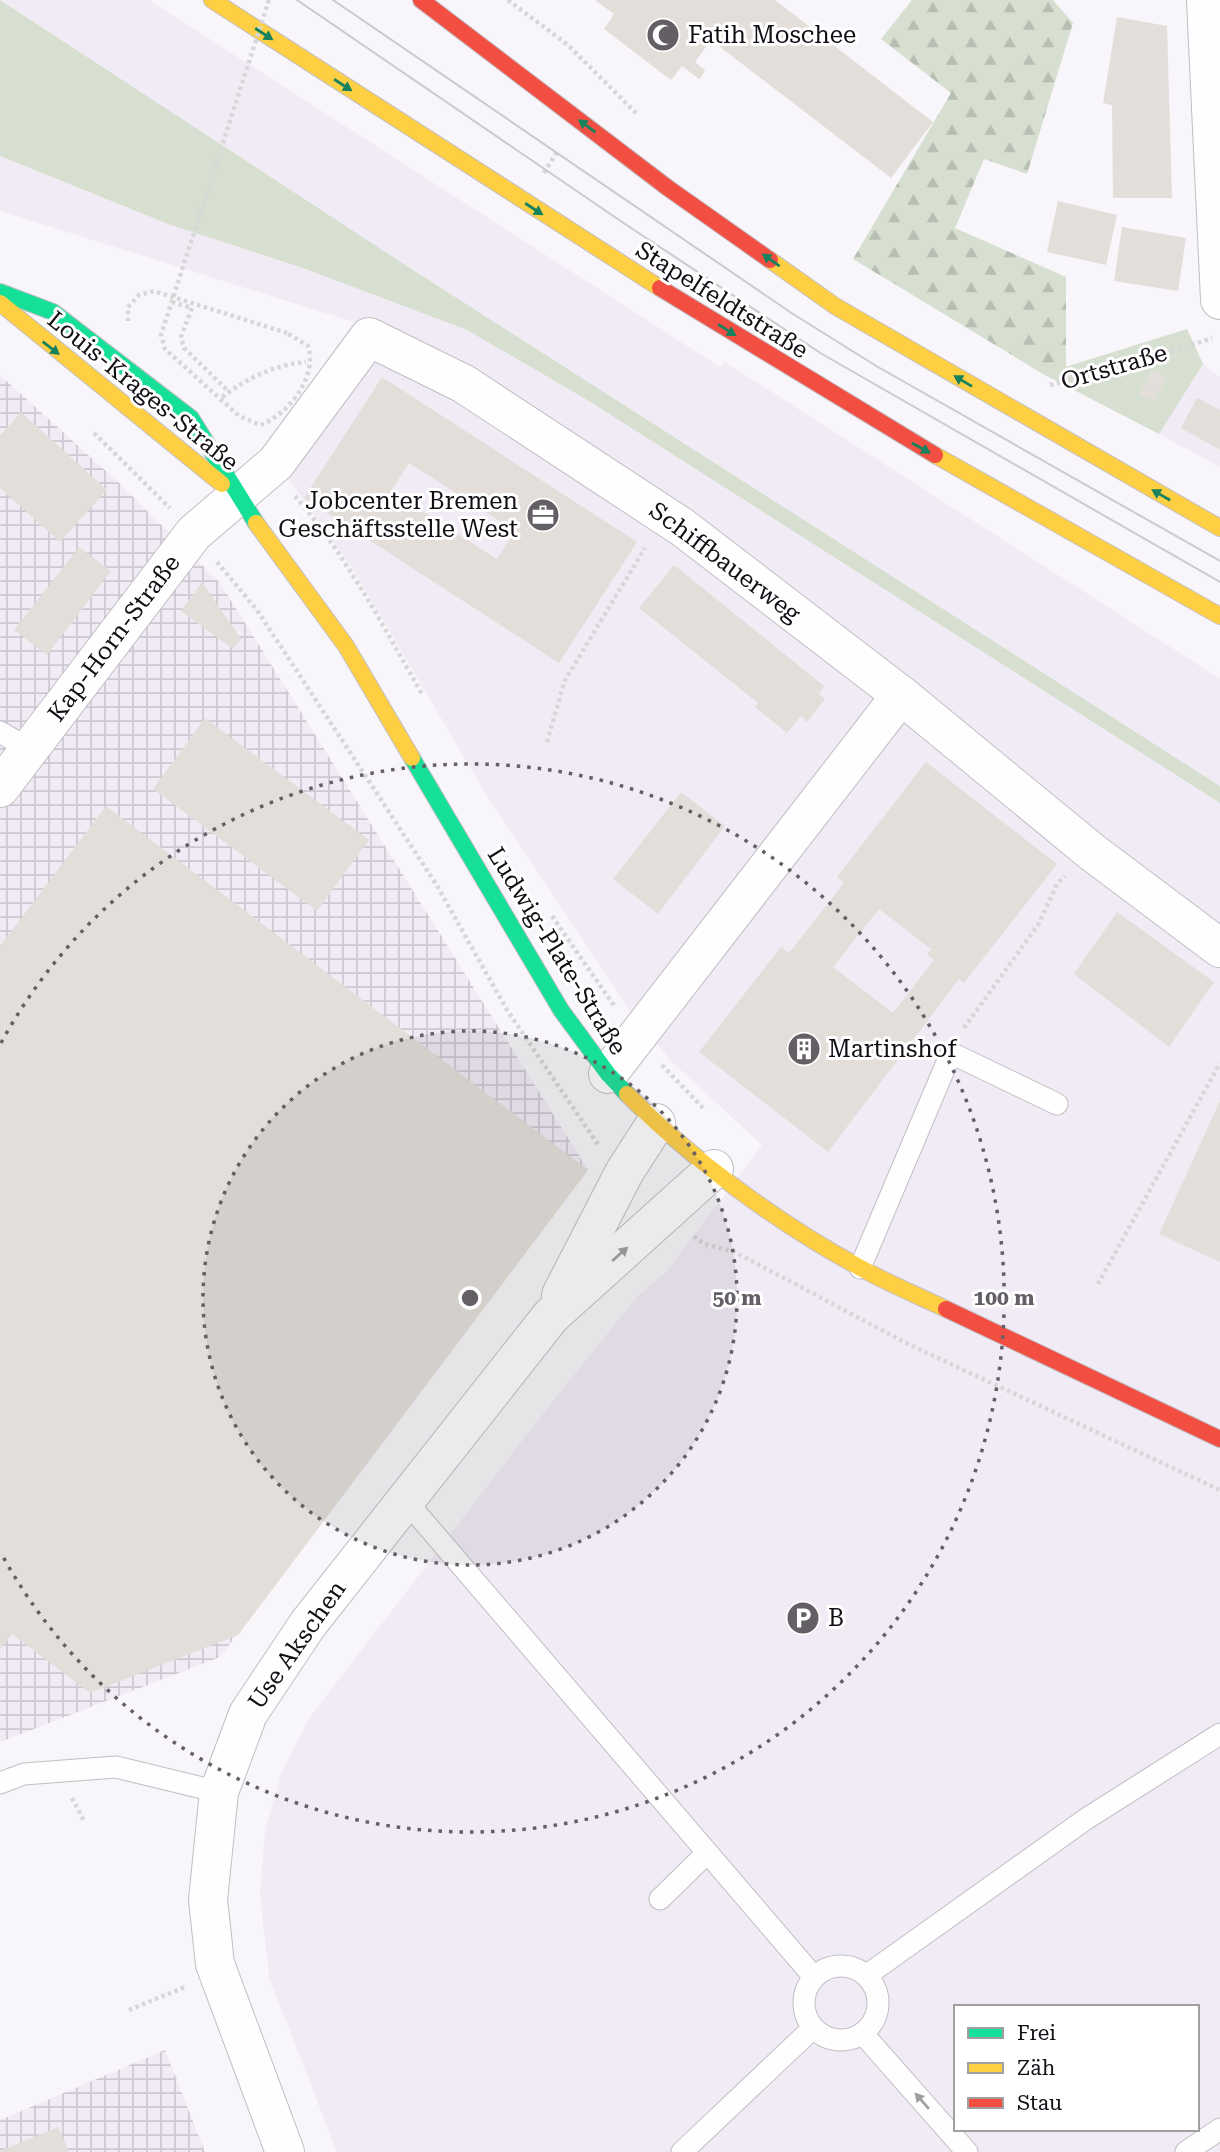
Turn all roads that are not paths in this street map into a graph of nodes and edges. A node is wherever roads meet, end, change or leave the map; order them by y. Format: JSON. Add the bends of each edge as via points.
{"nodes":[{"id":1,"x":212,"y":0,"type":"edge"},
{"id":2,"x":421,"y":0,"type":"edge"},
{"id":3,"x":1206,"y":0,"type":"edge"},
{"id":4,"x":0,"y":292,"type":"edge"},
{"id":5,"x":1220,"y":300,"type":"edge"},
{"id":6,"x":0,"y":303,"type":"edge"},
{"id":7,"x":237,"y":496,"type":"junction"},
{"id":8,"x":1220,"y":528,"type":"edge"},
{"id":9,"x":1220,"y":616,"type":"edge"},
{"id":10,"x":901,"y":695,"type":"junction"},
{"id":11,"x":15,"y":741,"type":"edge"},
{"id":12,"x":0,"y":788,"type":"edge"},
{"id":13,"x":1220,"y":948,"type":"edge"},
{"id":14,"x":608,"y":1074,"type":"junction"},
{"id":15,"x":1057,"y":1104,"type":"dead end"},
{"id":16,"x":656,"y":1124,"type":"junction"},
{"id":17,"x":714,"y":1169,"type":"junction"},
{"id":18,"x":860,"y":1268,"type":"junction"},
{"id":19,"x":551,"y":1316,"type":"junction"},
{"id":20,"x":1220,"y":1438,"type":"edge"},
{"id":21,"x":406,"y":1501,"type":"junction"},
{"id":22,"x":1220,"y":1734,"type":"edge"},
{"id":23,"x":0,"y":1783,"type":"edge"},
{"id":24,"x":219,"y":1792,"type":"junction"},
{"id":25,"x":707,"y":1853,"type":"junction"},
{"id":26,"x":660,"y":1899,"type":"dead end"},
{"id":27,"x":867,"y":1975,"type":"junction"},
{"id":28,"x":814,"y":1978,"type":"junction"},
{"id":29,"x":813,"y":2028,"type":"junction"},
{"id":30,"x":863,"y":2034,"type":"junction"},
{"id":31,"x":1220,"y":2129,"type":"edge"},
{"id":32,"x":285,"y":2152,"type":"edge"},
{"id":33,"x":682,"y":2152,"type":"edge"},
{"id":34,"x":967,"y":2152,"type":"edge"},
{"id":35,"x":1186,"y":2152,"type":"edge"}],
"edges":[{"from":1,"to":9,"type":"main road","name":"Stapelfeldtstraße","one_way":true,"via":[[577,237],[885,427]]},
{"from":8,"to":2,"type":"main road","one_way":true,"via":[[835,306],[668,188]]},
{"from":3,"to":5,"type":"street"},
{"from":4,"to":7,"type":"main road","name":"Louis-Krages-Straße","via":[[53,312],[191,418]]},
{"from":6,"to":7,"type":"main road","name":"Louis-Krages-Straße","one_way":true},
{"from":7,"to":10,"type":"street","name":"Schiffbauerweg","via":[[276,463],[369,337],[464,384],[665,515]]},
{"from":7,"to":11,"type":"street","name":"Kap-Horn-Straße","via":[[194,533]]},
{"from":7,"to":14,"type":"main road","name":"Ludwig-Plate-Straße","via":[[346,646],[561,1010]]},
{"from":10,"to":13,"type":"street","name":"Schiffbauerweg","via":[[1092,852]]},
{"from":10,"to":14,"type":"street"},
{"from":11,"to":12,"type":"street","name":"Kap-Horn-Straße"},
{"from":14,"to":16,"type":"main road","name":"Ludwig-Plate-Straße"},
{"from":15,"to":18,"type":"lane","via":[[951,1053]]},
{"from":16,"to":17,"type":"main road","name":"Ludwig-Plate-Straße"},
{"from":16,"to":19,"type":"street","name":"Use Akschen","via":[[625,1171]]},
{"from":17,"to":18,"type":"main road","name":"Ludwig-Plate-Straße","via":[[785,1223]]},
{"from":19,"to":17,"type":"street","name":"Use Akschen","one_way":true},
{"from":18,"to":20,"type":"main road","name":"Ludwig-Plate-Straße"},
{"from":19,"to":21,"type":"street","name":"Use Akschen"},
{"from":21,"to":24,"type":"street","name":"Use Akschen","via":[[308,1624],[248,1714]]},
{"from":21,"to":25,"type":"lane"},
{"from":22,"to":27,"type":"lane","via":[[1086,1819]]},
{"from":23,"to":24,"type":"lane","via":[[24,1774],[116,1767]]},
{"from":24,"to":32,"type":"street","name":"Use Akschen","via":[[208,1900],[219,1973]]},
{"from":25,"to":26,"type":"lane"},
{"from":25,"to":28,"type":"lane"},
{"from":27,"to":28,"type":"lane","via":[[850,1966],[837,1966]]},
{"from":27,"to":30,"type":"lane","via":[[879,2002],[877,2015]]},
{"from":28,"to":29,"type":"lane","via":[[804,1998],[806,2017]]},
{"from":29,"to":30,"type":"lane","via":[[838,2041]]},
{"from":29,"to":33,"type":"lane"},
{"from":34,"to":30,"type":"lane","one_way":true},
{"from":31,"to":35,"type":"lane"}]}
